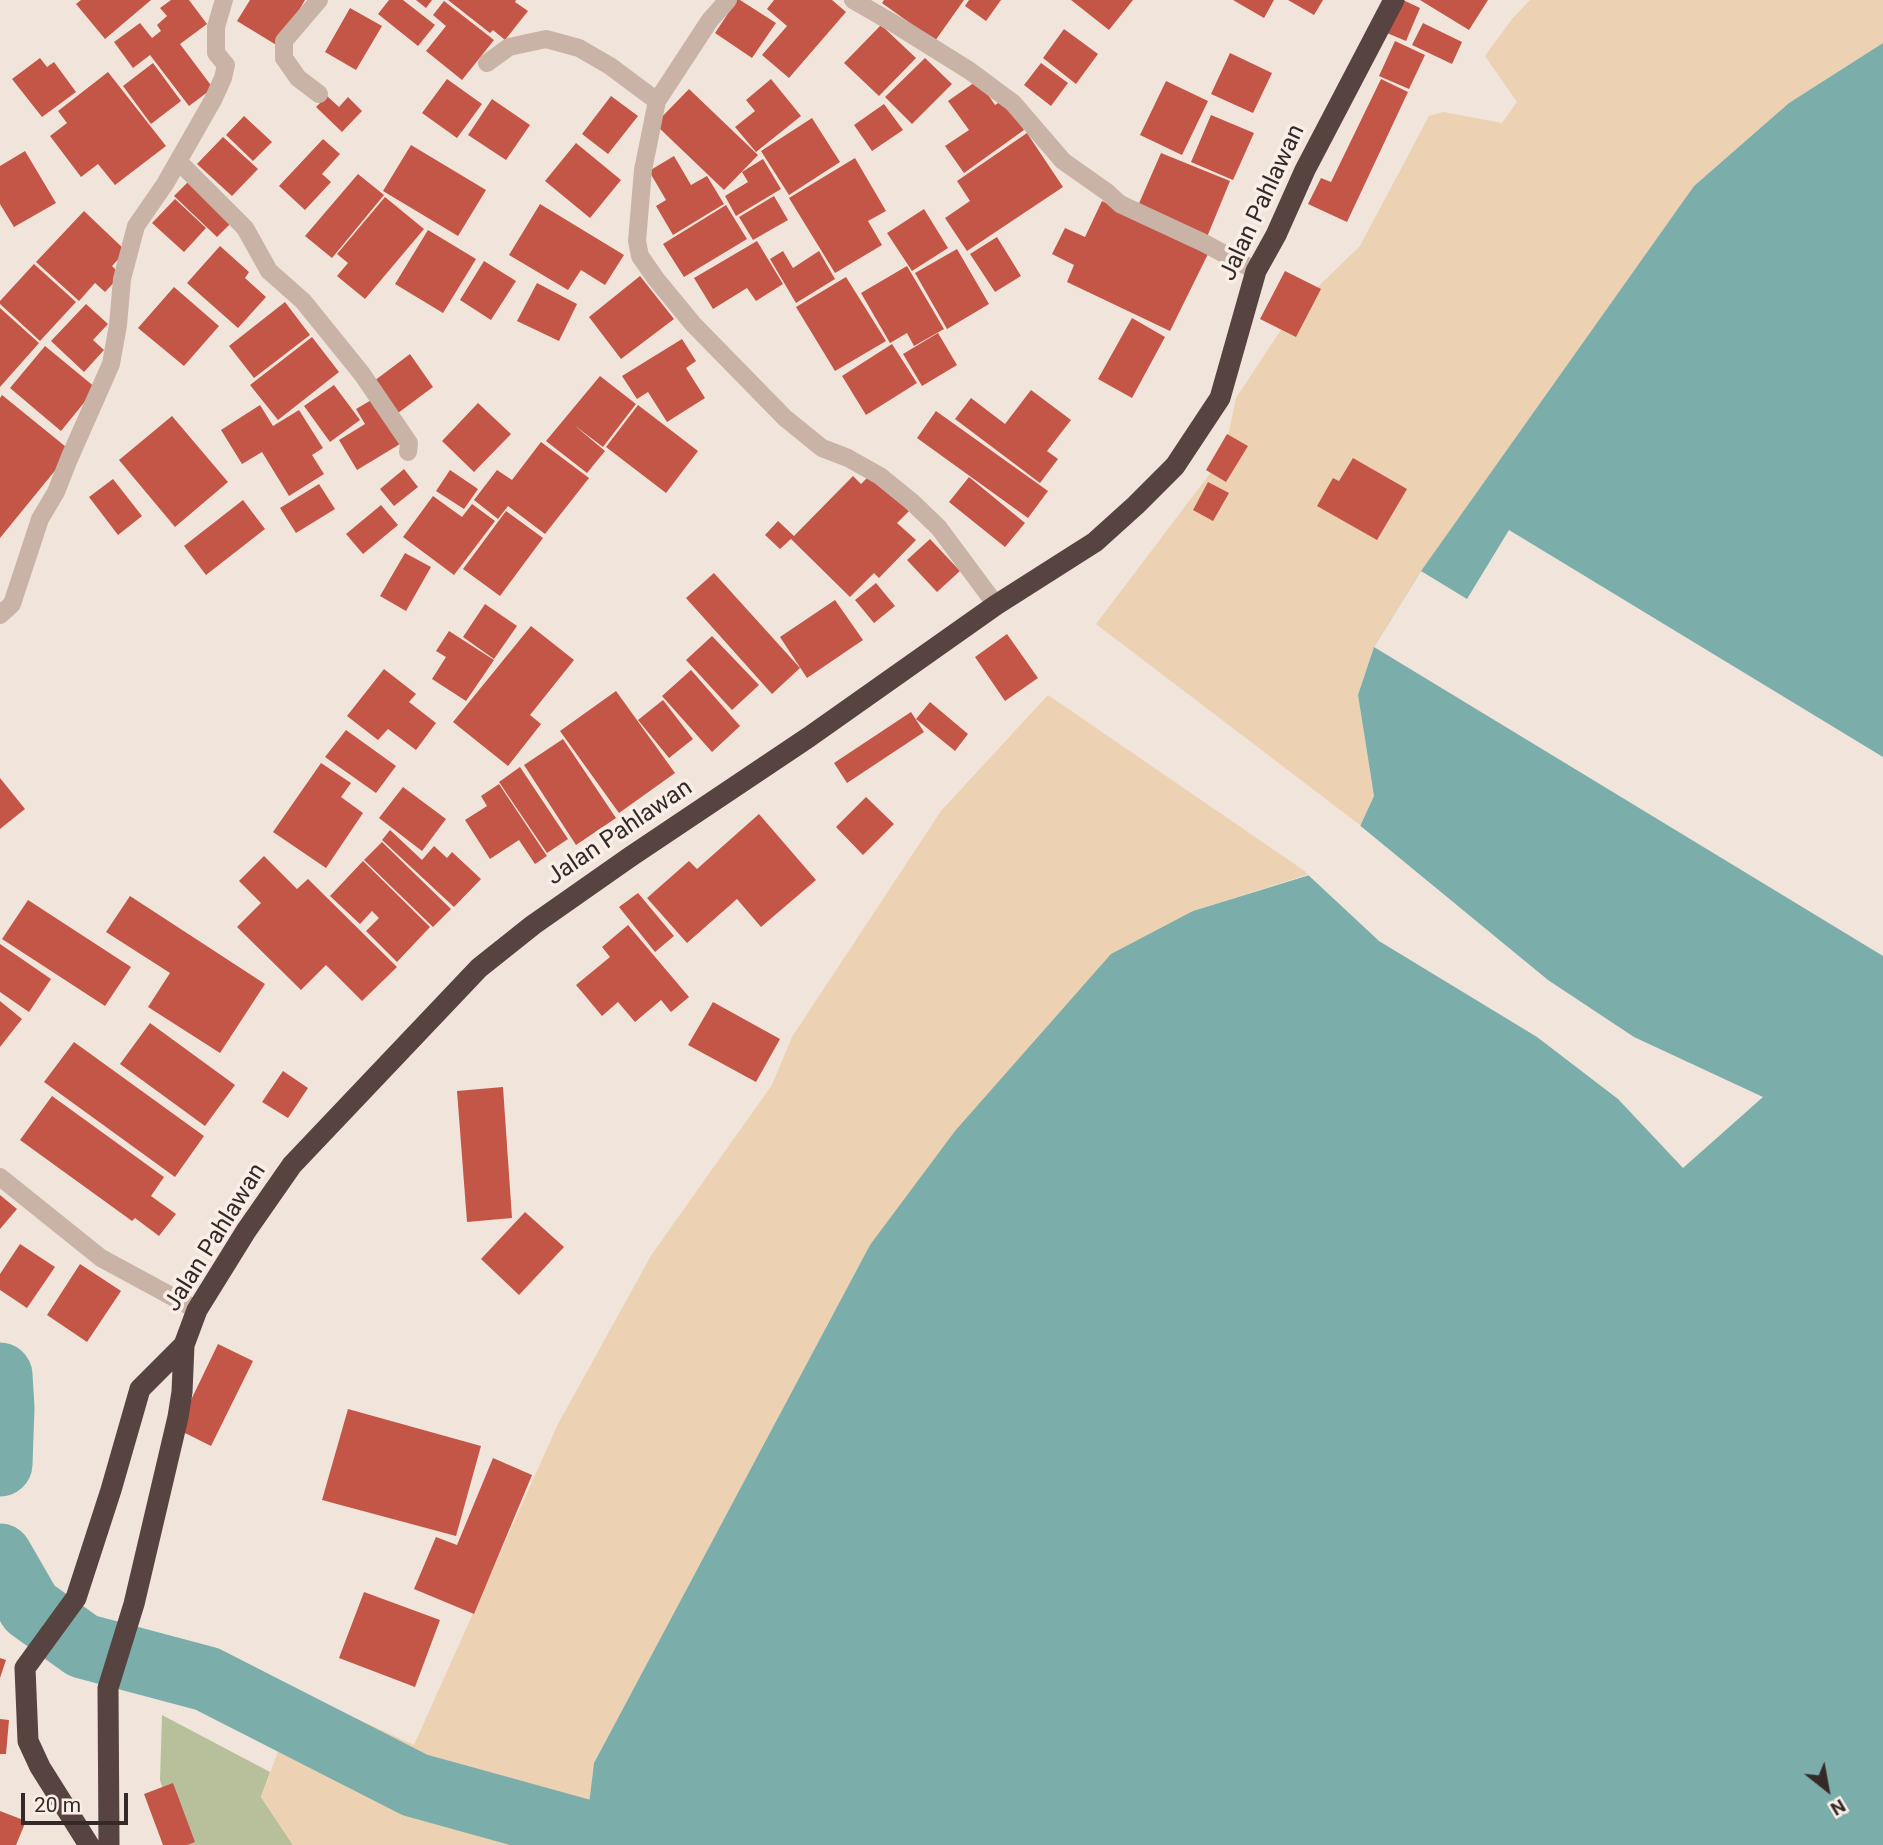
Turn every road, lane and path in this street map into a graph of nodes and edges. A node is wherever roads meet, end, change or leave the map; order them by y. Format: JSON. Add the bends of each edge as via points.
{"nodes":[{"id":1,"x":224,"y":0,"type":"edge"},
{"id":2,"x":319,"y":0,"type":"edge"},
{"id":3,"x":729,"y":0,"type":"edge"},
{"id":4,"x":853,"y":0,"type":"edge"},
{"id":5,"x":1394,"y":0,"type":"edge"},
{"id":6,"x":487,"y":63,"type":"dead end"},
{"id":7,"x":319,"y":94,"type":"dead end"},
{"id":8,"x":657,"y":101,"type":"junction"},
{"id":9,"x":178,"y":161,"type":"junction"},
{"id":10,"x":1256,"y":271,"type":"junction"},
{"id":11,"x":408,"y":452,"type":"dead end"},
{"id":12,"x":996,"y":605,"type":"junction"},
{"id":13,"x":0,"y":615,"type":"edge"},
{"id":14,"x":0,"y":1177,"type":"edge"},
{"id":15,"x":197,"y":1310,"type":"junction"},
{"id":16,"x":184,"y":1345,"type":"junction"},
{"id":17,"x":89,"y":1845,"type":"edge"},
{"id":18,"x":109,"y":1845,"type":"edge"}],
"edges":[{"from":1,"to":9,"type":"street","via":[[215,27],[216,53],[226,65],[223,78]]},
{"from":2,"to":7,"type":"street","via":[[285,41],[284,58],[298,78]]},
{"from":3,"to":8,"type":"street","via":[[710,20]]},
{"from":4,"to":10,"type":"street","via":[[970,71],[1013,103],[1063,161],[1120,204]]},
{"from":5,"to":10,"type":"highway","name":"Jalan Pahlawan"},
{"from":6,"to":8,"type":"street","via":[[509,47],[546,38],[579,48],[610,65]]},
{"from":8,"to":12,"type":"street","via":[[643,170],[636,241],[640,256],[693,324],[785,418],[822,448],[880,476],[939,528]]},
{"from":9,"to":11,"type":"street","via":[[245,228],[269,271],[303,301],[362,374],[410,443]]},
{"from":9,"to":13,"type":"street","via":[[136,226],[122,279],[111,364],[40,519],[12,604]]},
{"from":10,"to":12,"type":"highway","name":"Jalan Pahlawan","via":[[1220,398],[1175,466],[1095,542]]},
{"from":12,"to":15,"type":"highway","name":"Jalan Pahlawan","via":[[554,910],[479,968],[292,1165]]},
{"from":14,"to":15,"type":"street","via":[[101,1258]]},
{"from":15,"to":16,"type":"highway","name":"Jalan Pahlawan"},
{"from":16,"to":17,"type":"highway","via":[[141,1389],[76,1598],[25,1668],[28,1741]]},
{"from":16,"to":18,"type":"highway","name":"Jalan Pahlawan","via":[[177,1417],[134,1604],[107,1688]]}]}
